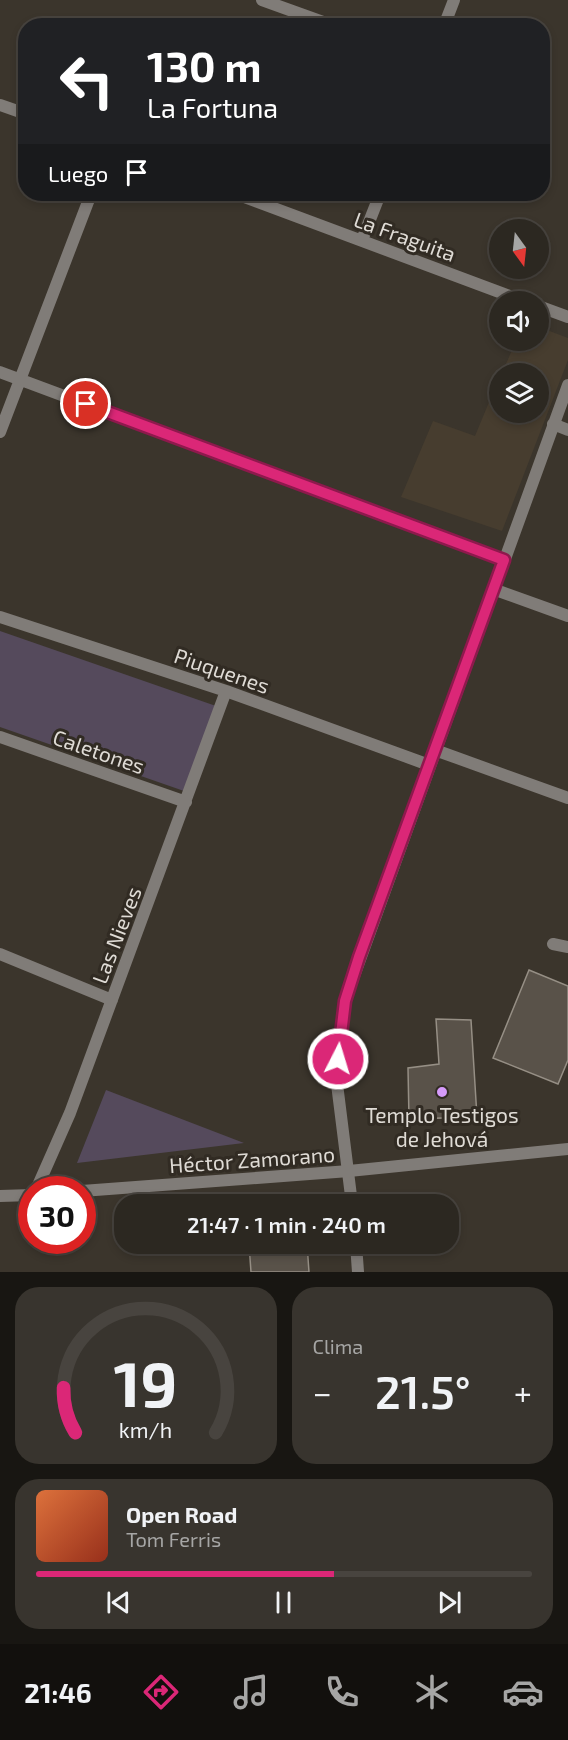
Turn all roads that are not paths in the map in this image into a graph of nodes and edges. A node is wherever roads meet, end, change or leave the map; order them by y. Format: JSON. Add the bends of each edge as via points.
{"nodes":[{"id":1,"x":262,"y":0,"type":"edge"},
{"id":2,"x":453,"y":0,"type":"edge"},
{"id":3,"x":312,"y":18,"type":"edge"},
{"id":4,"x":447,"y":18,"type":"edge"},
{"id":5,"x":0,"y":105,"type":"edge"},
{"id":6,"x":18,"y":111,"type":"edge"},
{"id":7,"x":88,"y":201,"type":"edge"},
{"id":8,"x":255,"y":201,"type":"edge"},
{"id":9,"x":377,"y":201,"type":"edge"},
{"id":10,"x":362,"y":240,"type":"junction"},
{"id":11,"x":497,"y":291,"type":"edge"},
{"id":12,"x":549,"y":310,"type":"edge"},
{"id":13,"x":568,"y":317,"type":"edge"},
{"id":14,"x":0,"y":372,"type":"edge"},
{"id":15,"x":20,"y":379,"type":"junction"},
{"id":16,"x":568,"y":385,"type":"edge"},
{"id":17,"x":553,"y":424,"type":"junction"},
{"id":18,"x":568,"y":430,"type":"edge"},
{"id":19,"x":0,"y":432,"type":"edge"},
{"id":20,"x":504,"y":560,"type":"junction"},
{"id":21,"x":494,"y":590,"type":"junction"},
{"id":22,"x":568,"y":616,"type":"edge"},
{"id":23,"x":0,"y":617,"type":"edge"},
{"id":24,"x":226,"y":691,"type":"junction"},
{"id":25,"x":0,"y":737,"type":"edge"},
{"id":26,"x":435,"y":750,"type":"junction"},
{"id":27,"x":429,"y":765,"type":"junction"},
{"id":28,"x":568,"y":798,"type":"edge"},
{"id":29,"x":186,"y":802,"type":"junction"},
{"id":30,"x":553,"y":944,"type":"dead end"},
{"id":31,"x":568,"y":947,"type":"edge"},
{"id":32,"x":0,"y":954,"type":"edge"},
{"id":33,"x":112,"y":1000,"type":"junction"},
{"id":34,"x":568,"y":1149,"type":"edge"},
{"id":35,"x":349,"y":1171,"type":"junction"},
{"id":36,"x":42,"y":1176,"type":"edge"},
{"id":37,"x":96,"y":1190,"type":"edge"},
{"id":38,"x":351,"y":1194,"type":"edge"},
{"id":39,"x":18,"y":1195,"type":"edge"},
{"id":40,"x":0,"y":1196,"type":"edge"},
{"id":41,"x":357,"y":1254,"type":"edge"},
{"id":42,"x":358,"y":1272,"type":"edge"}],
"edges":[{"from":1,"to":3,"type":"street"},
{"from":2,"to":4,"type":"street"},
{"from":5,"to":6,"type":"street"},
{"from":7,"to":15,"type":"street"},
{"from":8,"to":10,"type":"street","name":"La Fraguita"},
{"from":9,"to":10,"type":"street"},
{"from":10,"to":11,"type":"street","name":"La Fraguita"},
{"from":12,"to":13,"type":"street"},
{"from":14,"to":15,"type":"street"},
{"from":15,"to":19,"type":"street"},
{"from":15,"to":20,"type":"street"},
{"from":16,"to":17,"type":"street"},
{"from":17,"to":18,"type":"street"},
{"from":17,"to":20,"type":"street"},
{"from":20,"to":21,"type":"street"},
{"from":21,"to":22,"type":"street"},
{"from":21,"to":26,"type":"street"},
{"from":23,"to":24,"type":"street","name":"Piuquenes"},
{"from":24,"to":27,"type":"street","name":"Piuquenes"},
{"from":24,"to":29,"type":"street","name":"Las Nieves"},
{"from":25,"to":29,"type":"street","name":"Caletones"},
{"from":26,"to":27,"type":"street"},
{"from":26,"to":28,"type":"street"},
{"from":27,"to":35,"type":"street","via":[[345,1001],[336,1076]]},
{"from":29,"to":33,"type":"street","name":"Las Nieves"},
{"from":30,"to":31,"type":"street"},
{"from":32,"to":33,"type":"street"},
{"from":33,"to":36,"type":"street","name":"Las Nieves"},
{"from":34,"to":35,"type":"street","name":"Héctor Zamorano"},
{"from":35,"to":37,"type":"street","name":"Héctor Zamorano"},
{"from":35,"to":38,"type":"street"},
{"from":39,"to":40,"type":"street"},
{"from":41,"to":42,"type":"street"}]}
